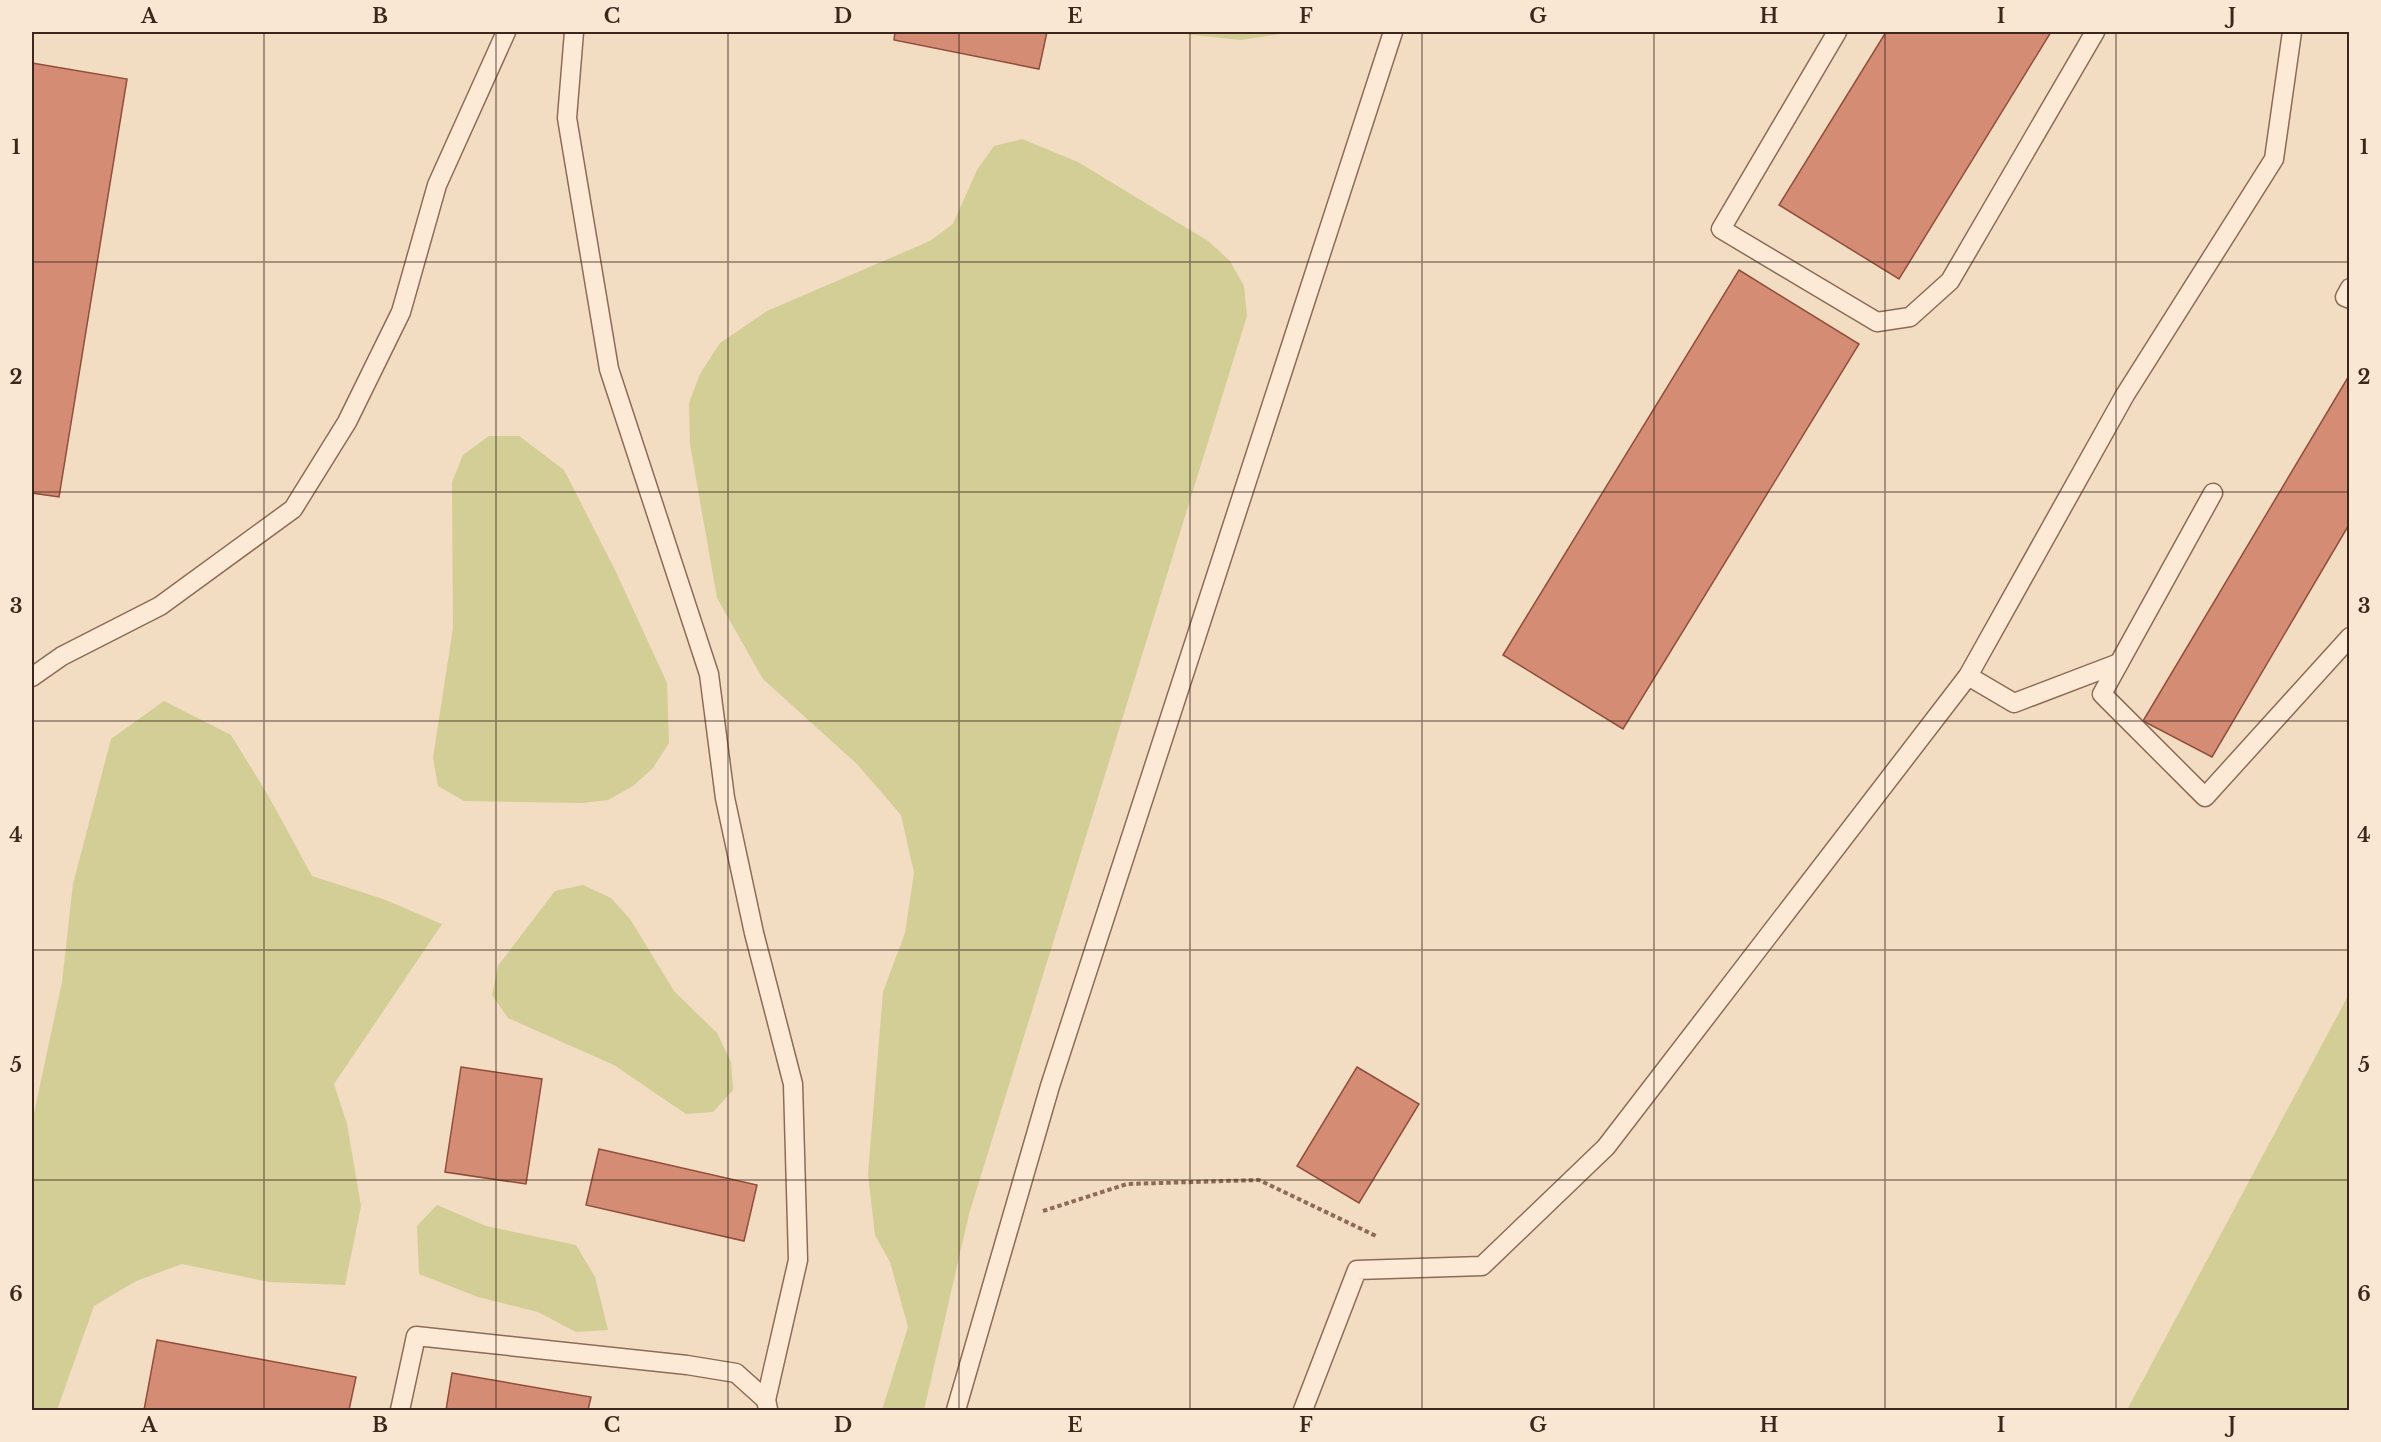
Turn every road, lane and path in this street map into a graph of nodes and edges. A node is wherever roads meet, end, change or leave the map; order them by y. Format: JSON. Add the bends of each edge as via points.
{"nodes":[{"id":1,"x":506,"y":32,"type":"edge"},
{"id":2,"x":574,"y":32,"type":"edge"},
{"id":3,"x":1393,"y":32,"type":"edge"},
{"id":4,"x":1837,"y":32,"type":"edge"},
{"id":5,"x":2095,"y":32,"type":"edge"},
{"id":6,"x":2292,"y":32,"type":"edge"},
{"id":7,"x":2349,"y":288,"type":"edge"},
{"id":8,"x":2349,"y":299,"type":"edge"},
{"id":9,"x":2213,"y":493,"type":"dead end"},
{"id":10,"x":2349,"y":637,"type":"edge"},
{"id":11,"x":2119,"y":663,"type":"junction"},
{"id":12,"x":1968,"y":676,"type":"junction"},
{"id":13,"x":32,"y":677,"type":"edge"},
{"id":14,"x":1011,"y":1221,"type":"junction"},
{"id":15,"x":1376,"y":1236,"type":"dead end"},
{"id":16,"x":767,"y":1405,"type":"edge"},
{"id":17,"x":400,"y":1410,"type":"edge"},
{"id":18,"x":956,"y":1410,"type":"edge"},
{"id":19,"x":1303,"y":1410,"type":"edge"}],
"edges":[{"from":1,"to":13,"type":"lane","via":[[437,185],[401,312],[348,422],[293,509],[160,606],[62,656]]},
{"from":2,"to":16,"type":"lane","via":[[567,118],[609,369],[709,674],[725,798],[754,933],[793,1084],[798,1260]]},
{"from":3,"to":14,"type":"lane","via":[[1050,1086]]},
{"from":4,"to":5,"type":"lane","via":[[1721,229],[1877,322],[1910,317],[1950,281]]},
{"from":6,"to":12,"type":"lane","via":[[2274,159],[2126,395]]},
{"from":7,"to":8,"type":"lane","via":[[2345,297]]},
{"from":9,"to":11,"type":"lane"},
{"from":10,"to":11,"type":"lane","via":[[2205,797],[2102,694]]},
{"from":11,"to":12,"type":"lane","via":[[2014,704]]},
{"from":12,"to":19,"type":"lane","via":[[1606,1147],[1482,1266],[1357,1270]]},
{"from":14,"to":15,"type":"path","via":[[1127,1184],[1259,1180]]},
{"from":14,"to":18,"type":"lane"},
{"from":16,"to":17,"type":"lane","via":[[736,1373],[416,1336]]}]}
